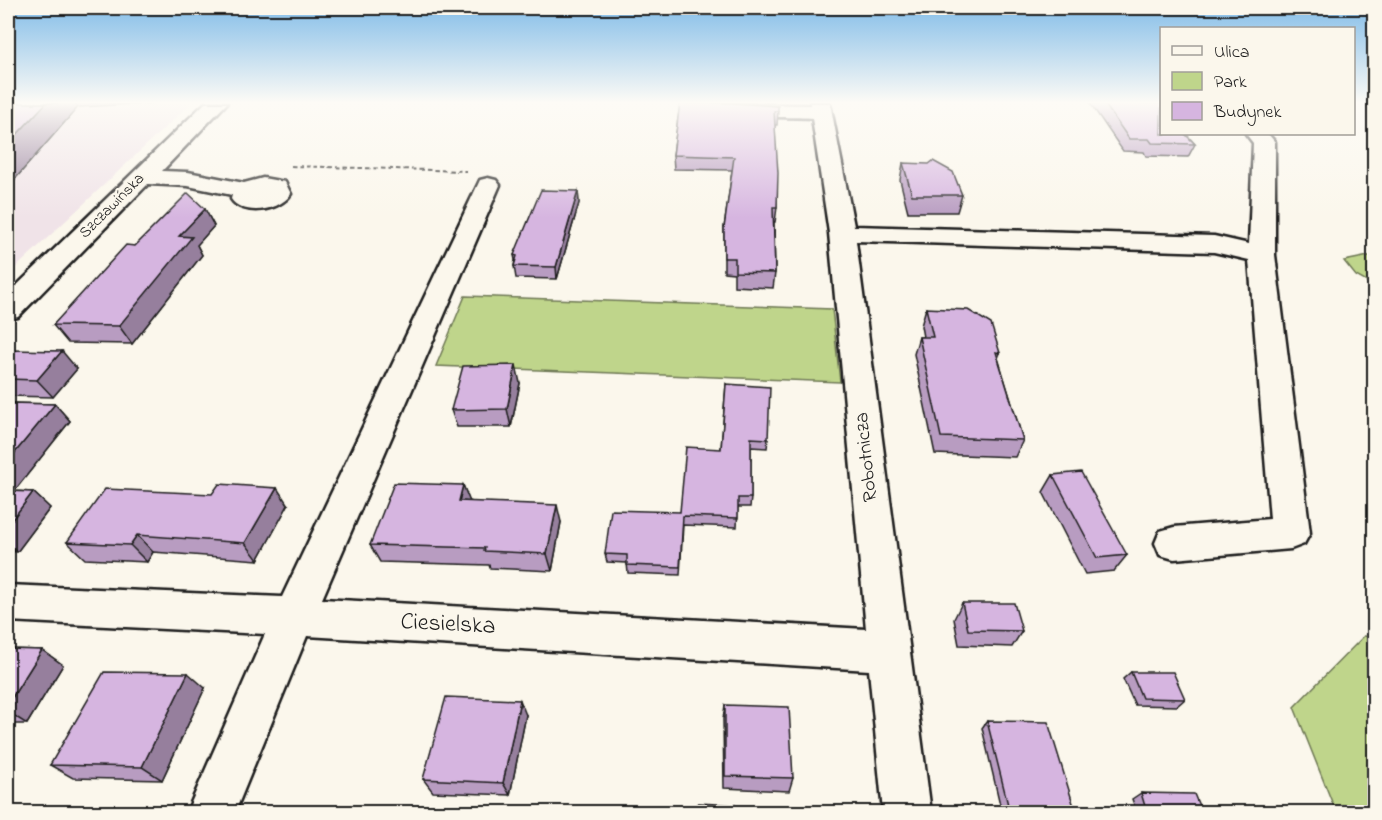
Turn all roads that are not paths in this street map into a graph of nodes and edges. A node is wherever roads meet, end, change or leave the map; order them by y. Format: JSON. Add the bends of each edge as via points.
{"nodes":[{"id":1,"x":178,"y":141,"type":"edge"},
{"id":2,"x":826,"y":141,"type":"edge"},
{"id":3,"x":1263,"y":141,"type":"edge"},
{"id":4,"x":141,"y":177,"type":"junction"},
{"id":5,"x":488,"y":185,"type":"road end"},
{"id":6,"x":245,"y":191,"type":"dead end"},
{"id":7,"x":842,"y":232,"type":"junction"},
{"id":8,"x":1262,"y":255,"type":"junction"},
{"id":9,"x":8,"y":310,"type":"edge"},
{"id":10,"x":1174,"y":543,"type":"dead end"},
{"id":11,"x":8,"y":603,"type":"edge"},
{"id":12,"x":294,"y":616,"type":"junction"},
{"id":13,"x":888,"y":651,"type":"junction"},
{"id":14,"x":210,"y":813,"type":"edge"},
{"id":15,"x":907,"y":813,"type":"edge"}],
"edges":[{"from":1,"to":4,"type":"street","name":"Szczawińska"},
{"from":2,"to":7,"type":"street","name":"Robotnicza"},
{"from":3,"to":8,"type":"street"},
{"from":4,"to":6,"type":"street","via":[[188,179]]},
{"from":4,"to":9,"type":"street","name":"Szczawińska"},
{"from":5,"to":12,"type":"street"},
{"from":7,"to":8,"type":"street","via":[[1214,244]]},
{"from":7,"to":13,"type":"street","name":"Robotnicza"},
{"from":8,"to":10,"type":"street","via":[[1292,533]]},
{"from":11,"to":12,"type":"street","name":"Ciesielska"},
{"from":12,"to":13,"type":"street","name":"Ciesielska"},
{"from":12,"to":14,"type":"street"},
{"from":13,"to":15,"type":"street","name":"Robotnicza"}]}
